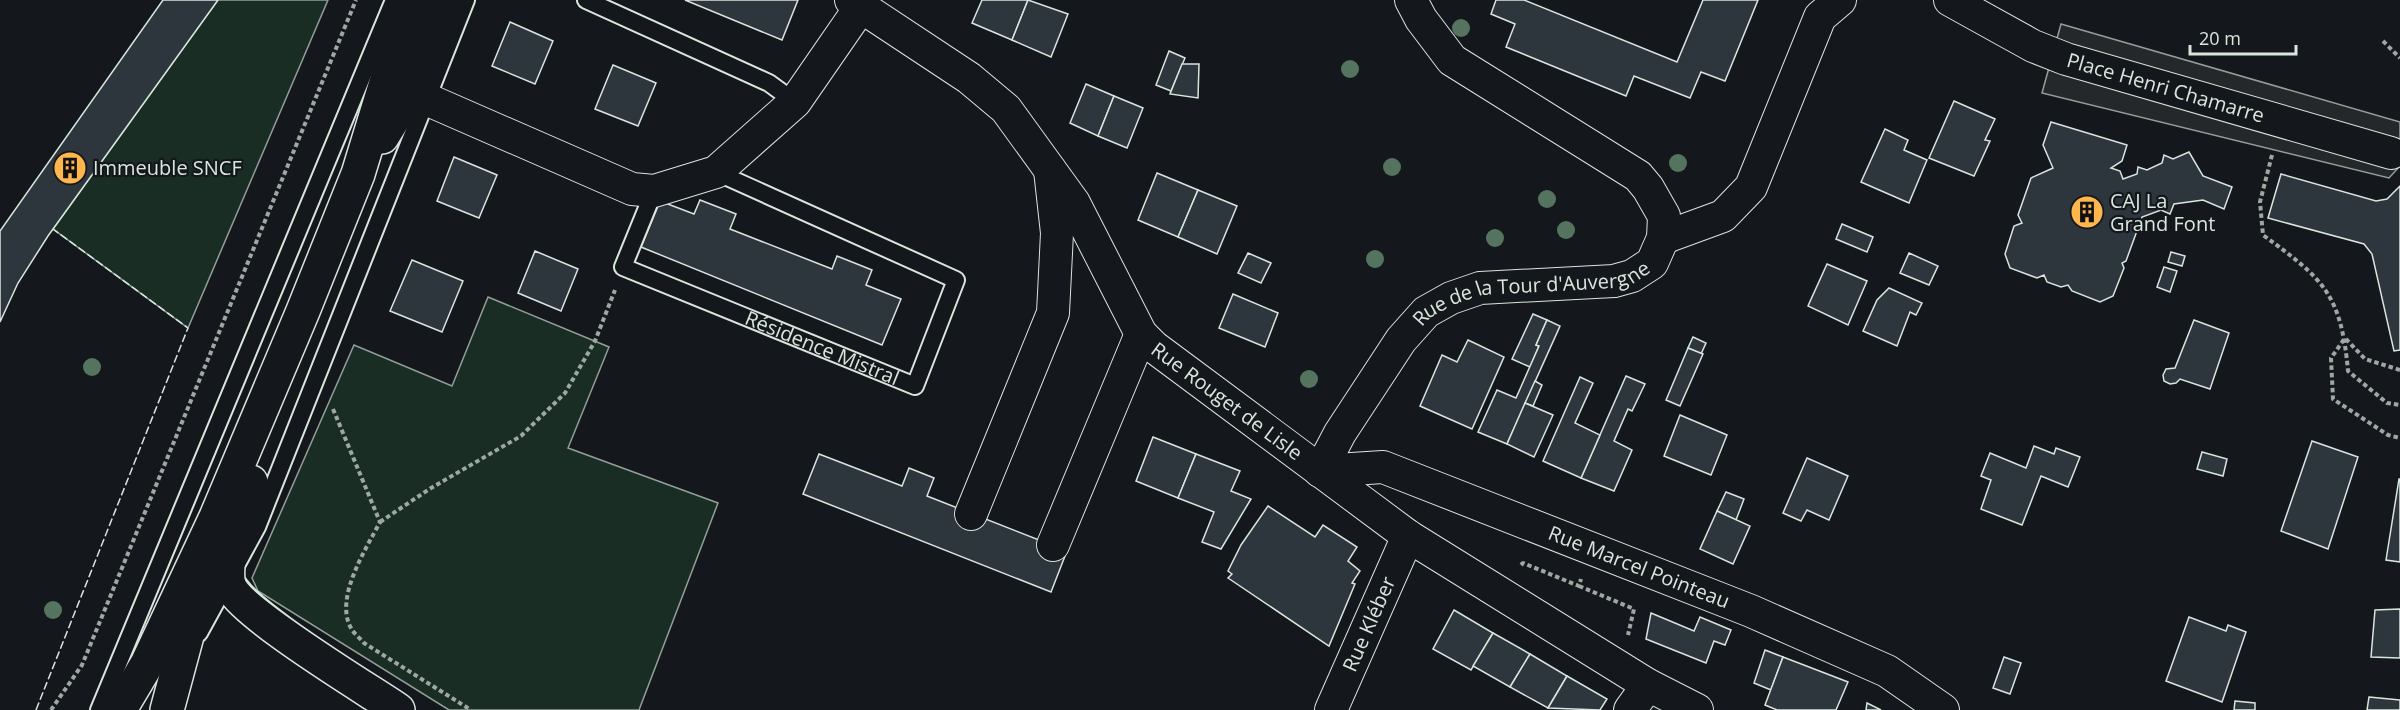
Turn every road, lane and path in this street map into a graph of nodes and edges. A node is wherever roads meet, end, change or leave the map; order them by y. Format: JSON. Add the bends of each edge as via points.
{"nodes":[{"id":1,"x":356,"y":0,"type":"edge"},
{"id":2,"x":394,"y":0,"type":"edge"},
{"id":3,"x":415,"y":0,"type":"edge"},
{"id":4,"x":449,"y":0,"type":"edge"},
{"id":5,"x":466,"y":0,"type":"edge"},
{"id":6,"x":586,"y":0,"type":"edge"},
{"id":7,"x":1411,"y":0,"type":"edge"},
{"id":8,"x":1840,"y":0,"type":"edge"},
{"id":9,"x":1950,"y":0,"type":"edge"},
{"id":10,"x":856,"y":3,"type":"edge"},
{"id":11,"x":2383,"y":41,"type":"dead end"},
{"id":12,"x":2400,"y":58,"type":"edge"},
{"id":13,"x":418,"y":95,"type":"junction"},
{"id":14,"x":795,"y":102,"type":"junction"},
{"id":15,"x":2281,"y":122,"type":"junction"},
{"id":16,"x":2391,"y":153,"type":"dead end"},
{"id":17,"x":1050,"y":166,"type":"junction"},
{"id":18,"x":716,"y":172,"type":"junction"},
{"id":19,"x":358,"y":174,"type":"junction"},
{"id":20,"x":654,"y":191,"type":"junction"},
{"id":21,"x":1664,"y":238,"type":"junction"},
{"id":22,"x":623,"y":267,"type":"junction"},
{"id":23,"x":303,"y":311,"type":"junction"},
{"id":24,"x":1141,"y":334,"type":"junction"},
{"id":25,"x":2345,"y":338,"type":"junction"},
{"id":26,"x":2400,"y":370,"type":"edge"},
{"id":27,"x":319,"y":372,"type":"junction"},
{"id":28,"x":2400,"y":405,"type":"edge"},
{"id":29,"x":2400,"y":438,"type":"edge"},
{"id":30,"x":1320,"y":471,"type":"junction"},
{"id":31,"x":971,"y":513,"type":"dead end"},
{"id":32,"x":216,"y":518,"type":"junction"},
{"id":33,"x":380,"y":522,"type":"junction"},
{"id":34,"x":1408,"y":536,"type":"junction"},
{"id":35,"x":1053,"y":545,"type":"dead end"},
{"id":36,"x":1590,"y":548,"type":"junction"},
{"id":37,"x":228,"y":583,"type":"junction"},
{"id":38,"x":1579,"y":586,"type":"junction"},
{"id":39,"x":1500,"y":596,"type":"junction"},
{"id":40,"x":1621,"y":668,"type":"junction"},
{"id":41,"x":176,"y":673,"type":"junction"},
{"id":42,"x":1639,"y":698,"type":"edge"},
{"id":43,"x":110,"y":709,"type":"edge"},
{"id":44,"x":51,"y":710,"type":"edge"},
{"id":45,"x":156,"y":710,"type":"edge"},
{"id":46,"x":167,"y":710,"type":"edge"},
{"id":47,"x":398,"y":710,"type":"edge"},
{"id":48,"x":471,"y":710,"type":"edge"},
{"id":49,"x":1331,"y":710,"type":"edge"},
{"id":50,"x":1697,"y":710,"type":"edge"},
{"id":51,"x":1942,"y":710,"type":"edge"}],
"edges":[{"from":1,"to":44,"type":"path","via":[[82,665]]},
{"from":2,"to":43,"type":"lane"},
{"from":3,"to":19,"type":"main road"},
{"from":4,"to":13,"type":"main road"},
{"from":5,"to":13,"type":"lane"},
{"from":6,"to":14,"type":"lane","via":[[769,83]]},
{"from":7,"to":21,"type":"street","name":"Rue de la Tour d'Auvergne","via":[[1420,20],[1452,60],[1638,176],[1664,216]]},
{"from":8,"to":21,"type":"street","via":[[1820,17],[1751,187],[1723,216]]},
{"from":9,"to":15,"type":"street","name":"Place Henri Chamarre","via":[[2033,46],[2066,59]]},
{"from":10,"to":14,"type":"street"},
{"from":10,"to":17,"type":"street","name":"Rue Rouget de Lisle","via":[[969,78],[1006,109]]},
{"from":11,"to":12,"type":"path"},
{"from":13,"to":19,"type":"main road"},
{"from":13,"to":20,"type":"street","via":[[632,189]]},
{"from":13,"to":27,"type":"lane"},
{"from":14,"to":18,"type":"street"},
{"from":15,"to":16,"type":"street","name":"Place Henri Chamarre"},
{"from":15,"to":25,"type":"path","via":[[2260,202],[2263,235],[2306,266],[2331,296]]},
{"from":17,"to":24,"type":"street","name":"Rue Rouget de Lisle","via":[[1074,203]]},
{"from":17,"to":31,"type":"street","via":[[1057,233],[1053,313]]},
{"from":18,"to":20,"type":"street"},
{"from":18,"to":22,"type":"lane","name":"Résidence Mistral","via":[[956,280],[915,386]]},
{"from":19,"to":23,"type":"main road"},
{"from":20,"to":22,"type":"lane"},
{"from":21,"to":30,"type":"street","name":"Rue de la Tour d'Auvergne","via":[[1652,263],[1632,276],[1614,281],[1480,288],[1426,312],[1401,340]]},
{"from":22,"to":33,"type":"path","via":[[595,341],[565,393],[521,436]]},
{"from":23,"to":32,"type":"main road"},
{"from":23,"to":37,"type":"main road","via":[[228,559]]},
{"from":24,"to":30,"type":"street","name":"Rue Rouget de Lisle"},
{"from":24,"to":35,"type":"street"},
{"from":25,"to":26,"type":"path","via":[[2365,359]]},
{"from":25,"to":28,"type":"path","via":[[2348,371],[2387,403]]},
{"from":25,"to":29,"type":"path","via":[[2331,358],[2333,399],[2388,435]]},
{"from":27,"to":33,"type":"path"},
{"from":27,"to":37,"type":"lane","via":[[257,526]]},
{"from":30,"to":34,"type":"street","name":"Rue Rouget de Lisle"},
{"from":30,"to":36,"type":"street","name":"Rue Marcel Pointeau","via":[[1383,467]]},
{"from":32,"to":41,"type":"main road","via":[[195,612]]},
{"from":32,"to":43,"type":"main road","via":[[147,664]]},
{"from":33,"to":48,"type":"path","via":[[351,578],[346,604],[350,627],[364,643]]},
{"from":34,"to":39,"type":"street","name":"Rue Rouget de Lisle"},
{"from":34,"to":49,"type":"street","name":"Rue Kléber"},
{"from":36,"to":38,"type":"path"},
{"from":36,"to":51,"type":"street","name":"Rue Marcel Pointeau","via":[[1751,611],[1887,671]]},
{"from":37,"to":41,"type":"lane"},
{"from":37,"to":47,"type":"main road","via":[[239,600],[280,633]]},
{"from":38,"to":39,"type":"path","via":[[1523,562]]},
{"from":38,"to":40,"type":"path","via":[[1634,609]]},
{"from":39,"to":40,"type":"street","name":"Rue Rouget de Lisle"},
{"from":40,"to":42,"type":"street","name":"Rue Rouget de Lisle"},
{"from":41,"to":46,"type":"main road"},
{"from":42,"to":50,"type":"street","name":"Rue Rouget de Lisle"},
{"from":43,"to":45,"type":"main road","via":[[137,705]]}]}
